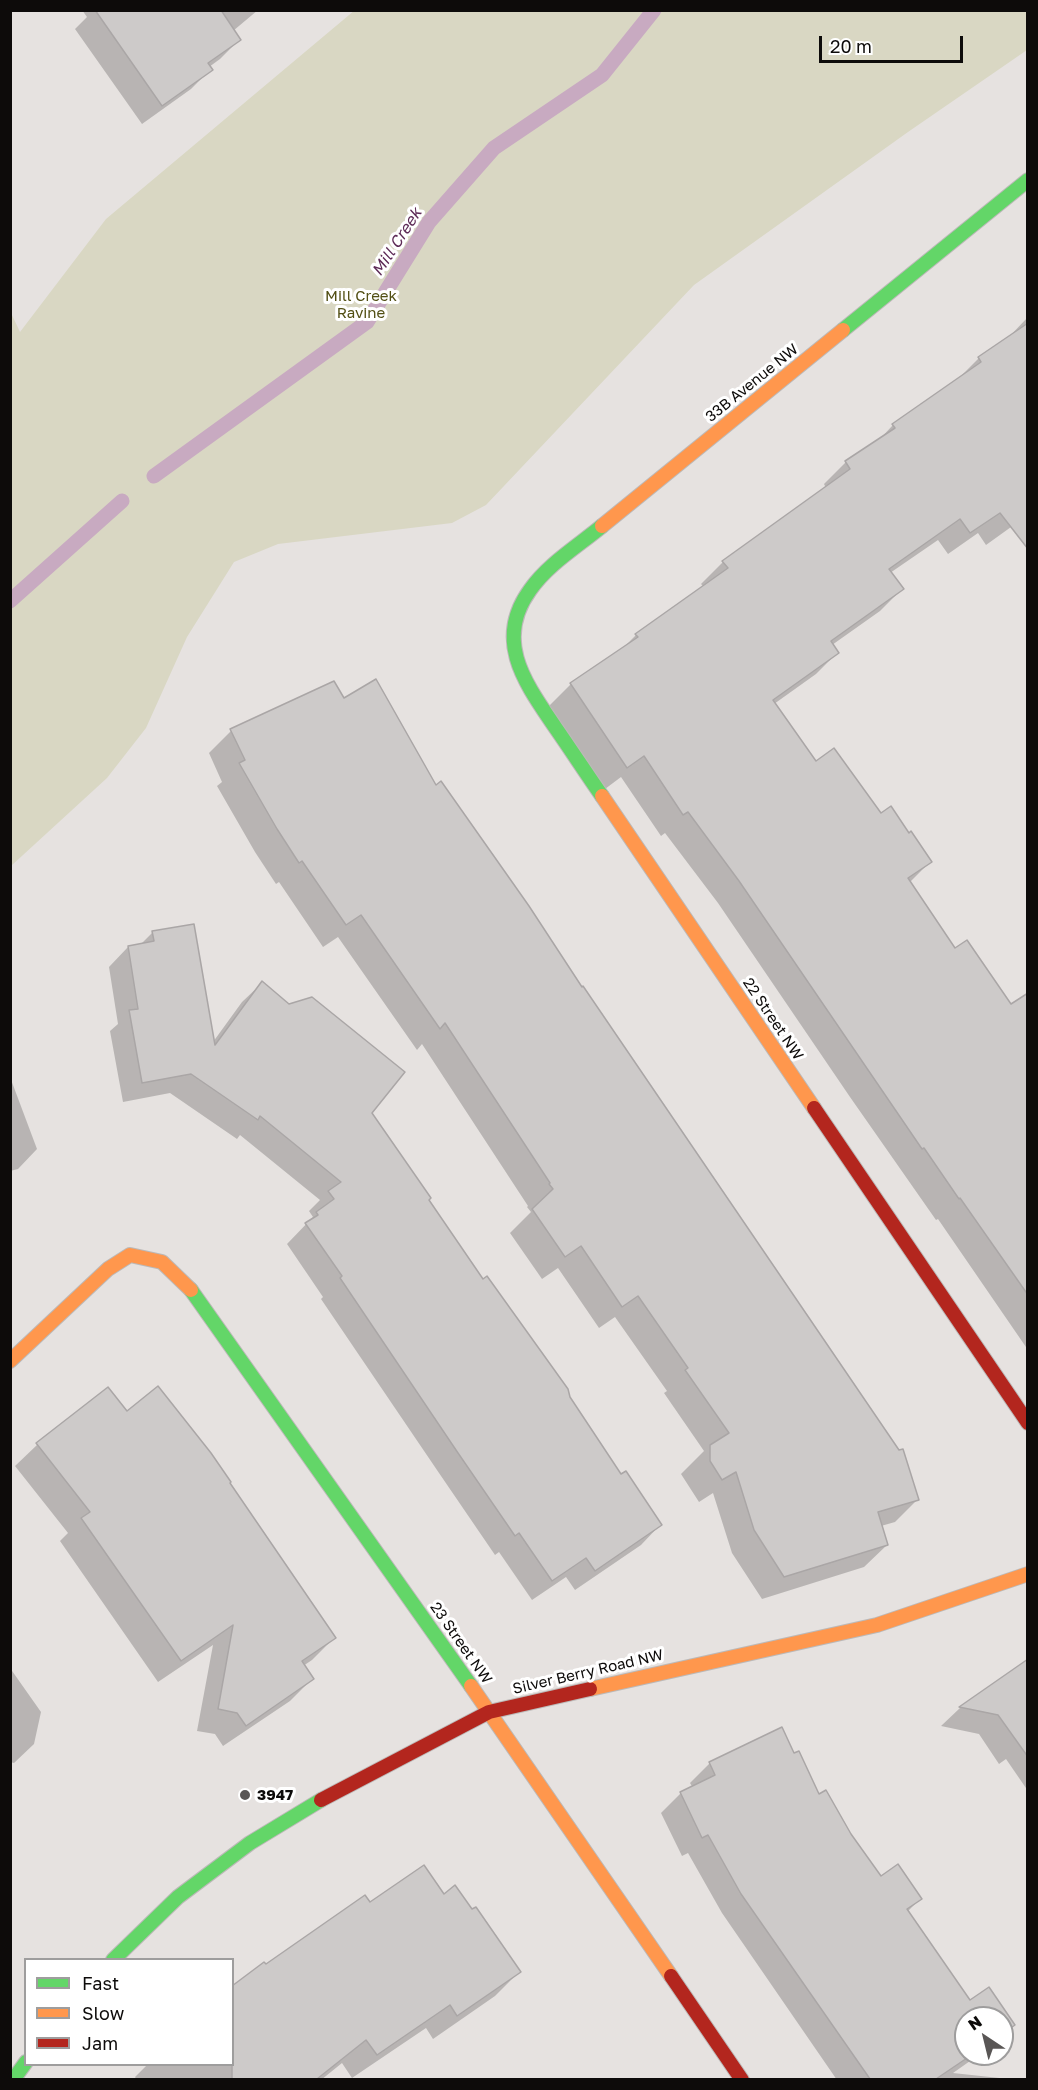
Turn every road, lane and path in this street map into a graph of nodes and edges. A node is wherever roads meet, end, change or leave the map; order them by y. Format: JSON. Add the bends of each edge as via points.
{"nodes":[{"id":1,"x":1028,"y":180,"type":"edge"},
{"id":2,"x":513,"y":624,"type":"joint"},
{"id":3,"x":10,"y":1361,"type":"edge"},
{"id":4,"x":1028,"y":1423,"type":"edge"},
{"id":5,"x":1028,"y":1574,"type":"edge"},
{"id":6,"x":489,"y":1712,"type":"junction"},
{"id":7,"x":114,"y":1958,"type":"edge"},
{"id":8,"x":24,"y":2065,"type":"edge"},
{"id":9,"x":13,"y":2079,"type":"edge"},
{"id":10,"x":742,"y":2079,"type":"edge"}],
"edges":[{"from":1,"to":2,"type":"street","name":"33B Avenue NW","via":[[541,576],[519,606]]},
{"from":2,"to":4,"type":"street","name":"22 Street NW","via":[[516,665],[528,687]]},
{"from":3,"to":6,"type":"street","name":"23 Street NW","via":[[108,1269],[130,1255],[162,1262],[194,1293]]},
{"from":5,"to":6,"type":"street","name":"Silver Berry Road NW","via":[[877,1624]]},
{"from":6,"to":7,"type":"street","name":"Silver Berry Road NW","via":[[335,1792],[250,1843],[178,1897]]},
{"from":6,"to":10,"type":"street","name":"23 Street NW"},
{"from":8,"to":9,"type":"street"}]}
